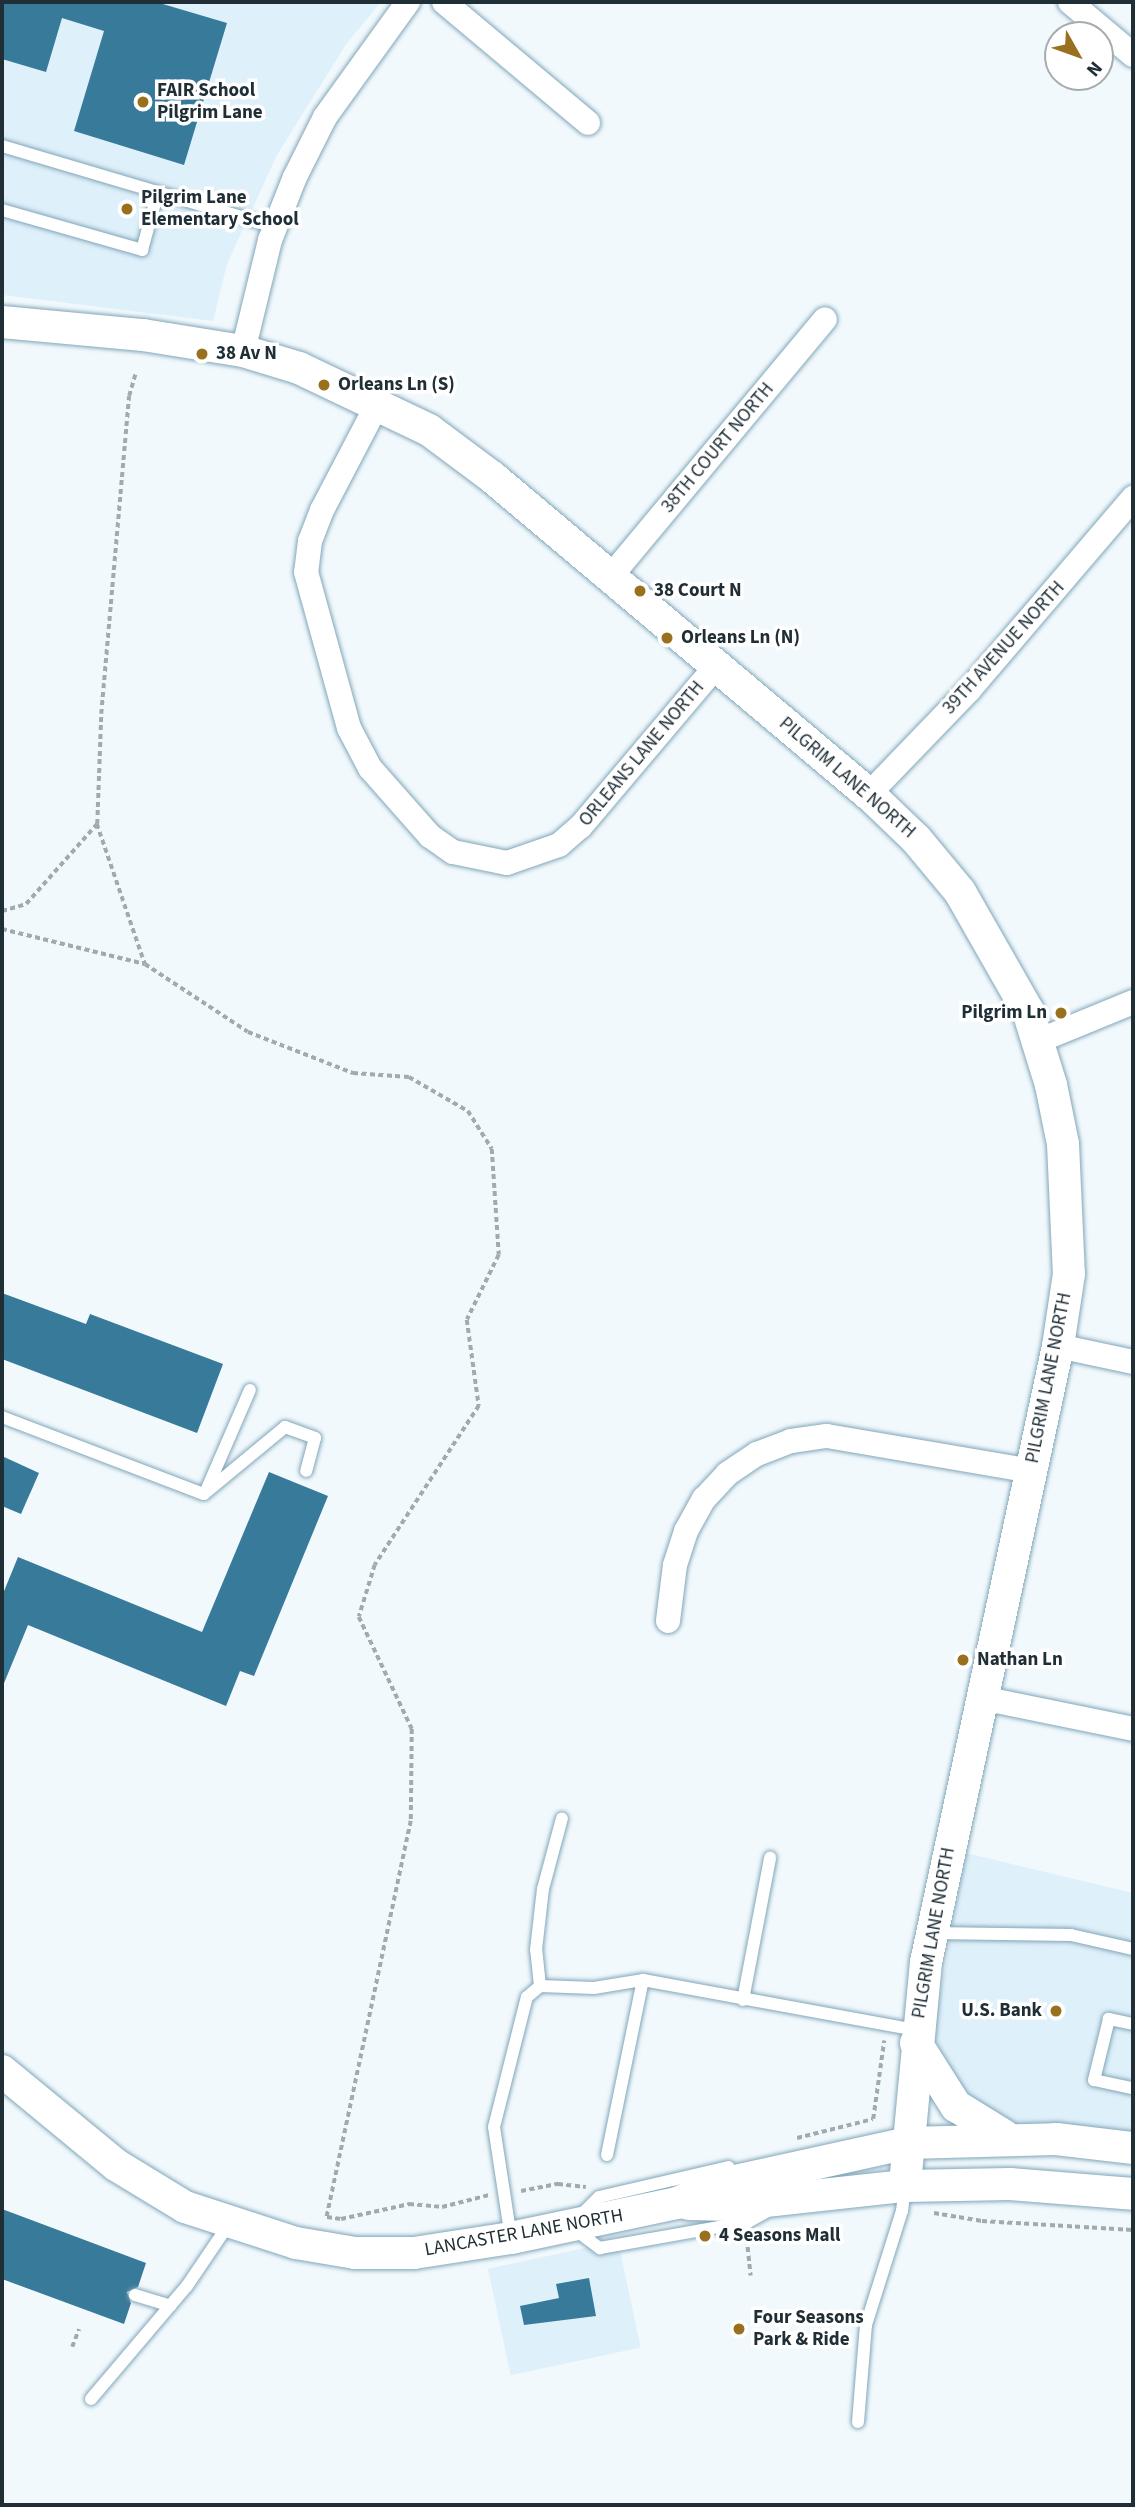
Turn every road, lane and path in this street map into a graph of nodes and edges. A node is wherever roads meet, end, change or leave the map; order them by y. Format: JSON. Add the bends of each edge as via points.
{"nodes":[{"id":1,"x":408,"y":2,"type":"edge"},
{"id":2,"x":444,"y":2,"type":"edge"},
{"id":3,"x":1070,"y":2,"type":"edge"},
{"id":4,"x":1133,"y":55,"type":"edge"},
{"id":5,"x":588,"y":122,"type":"dead end"},
{"id":6,"x":2,"y":146,"type":"edge"},
{"id":7,"x":158,"y":192,"type":"junction"},
{"id":8,"x":2,"y":210,"type":"edge"},
{"id":9,"x":275,"y":227,"type":"junction"},
{"id":10,"x":825,"y":319,"type":"dead end"},
{"id":11,"x":2,"y":321,"type":"edge"},
{"id":12,"x":243,"y":351,"type":"junction"},
{"id":13,"x":136,"y":372,"type":"dead end"},
{"id":14,"x":378,"y":403,"type":"junction"},
{"id":15,"x":1133,"y":498,"type":"edge"},
{"id":16,"x":611,"y":576,"type":"junction"},
{"id":17,"x":716,"y":666,"type":"junction"},
{"id":18,"x":869,"y":794,"type":"junction"},
{"id":19,"x":97,"y":824,"type":"junction"},
{"id":20,"x":2,"y":911,"type":"edge"},
{"id":21,"x":2,"y":929,"type":"edge"},
{"id":22,"x":145,"y":964,"type":"junction"},
{"id":23,"x":1133,"y":1002,"type":"edge"},
{"id":24,"x":1038,"y":1041,"type":"junction"},
{"id":25,"x":1058,"y":1346,"type":"junction"},
{"id":26,"x":1133,"y":1362,"type":"edge"},
{"id":27,"x":250,"y":1390,"type":"dead end"},
{"id":28,"x":2,"y":1417,"type":"edge"},
{"id":29,"x":306,"y":1471,"type":"dead end"},
{"id":30,"x":1031,"y":1471,"type":"junction"},
{"id":31,"x":204,"y":1494,"type":"junction"},
{"id":32,"x":668,"y":1620,"type":"dead end"},
{"id":33,"x":981,"y":1698,"type":"junction"},
{"id":34,"x":1133,"y":1730,"type":"edge"},
{"id":35,"x":562,"y":1818,"type":"dead end"},
{"id":36,"x":770,"y":1858,"type":"dead end"},
{"id":37,"x":931,"y":1933,"type":"junction"},
{"id":38,"x":1133,"y":1949,"type":"edge"},
{"id":39,"x":643,"y":1980,"type":"junction"},
{"id":40,"x":540,"y":1986,"type":"junction"},
{"id":41,"x":743,"y":2000,"type":"junction"},
{"id":42,"x":1133,"y":2024,"type":"edge"},
{"id":43,"x":906,"y":2033,"type":"junction"},
{"id":44,"x":2,"y":2071,"type":"edge"},
{"id":45,"x":1133,"y":2088,"type":"edge"},
{"id":46,"x":1010,"y":2138,"type":"junction"},
{"id":47,"x":908,"y":2143,"type":"junction"},
{"id":48,"x":1133,"y":2148,"type":"edge"},
{"id":49,"x":607,"y":2155,"type":"dead end"},
{"id":50,"x":789,"y":2169,"type":"junction"},
{"id":51,"x":593,"y":2188,"type":"dead end"},
{"id":52,"x":505,"y":2191,"type":"junction"},
{"id":53,"x":1133,"y":2194,"type":"edge"},
{"id":54,"x":904,"y":2199,"type":"junction"},
{"id":55,"x":229,"y":2224,"type":"junction"},
{"id":56,"x":570,"y":2226,"type":"junction"},
{"id":57,"x":1133,"y":2230,"type":"edge"},
{"id":58,"x":746,"y":2234,"type":"dead end"},
{"id":59,"x":511,"y":2238,"type":"junction"},
{"id":60,"x":751,"y":2276,"type":"dead end"},
{"id":61,"x":135,"y":2295,"type":"dead end"},
{"id":62,"x":170,"y":2306,"type":"junction"},
{"id":63,"x":79,"y":2329,"type":"dead end"},
{"id":64,"x":72,"y":2347,"type":"dead end"},
{"id":65,"x":91,"y":2399,"type":"dead end"},
{"id":66,"x":858,"y":2422,"type":"dead end"}],
"edges":[{"from":1,"to":9,"type":"street","via":[[325,117]]},
{"from":2,"to":5,"type":"street"},
{"from":3,"to":4,"type":"street"},
{"from":6,"to":7,"type":"lane"},
{"from":7,"to":8,"type":"lane","via":[[142,250]]},
{"from":7,"to":9,"type":"lane"},
{"from":9,"to":12,"type":"street"},
{"from":10,"to":16,"type":"street","name":"38TH COURT NORTH"},
{"from":11,"to":12,"type":"street","name":"PILGRIM LANE NORTH","via":[[143,335]]},
{"from":12,"to":14,"type":"street","name":"PILGRIM LANE NORTH","via":[[299,368]]},
{"from":13,"to":19,"type":"path","via":[[129,396],[106,659]]},
{"from":14,"to":16,"type":"street","name":"PILGRIM LANE NORTH","via":[[429,430],[482,469]]},
{"from":14,"to":17,"type":"street","name":"ORLEANS LANE NORTH","via":[[322,510],[310,541],[306,572],[349,728],[370,768],[430,836],[453,852],[507,863],[559,845],[581,826]]},
{"from":15,"to":18,"type":"street","name":"39TH AVENUE NORTH","via":[[968,690]]},
{"from":16,"to":17,"type":"street","name":"PILGRIM LANE NORTH"},
{"from":17,"to":18,"type":"street","name":"PILGRIM LANE NORTH"},
{"from":18,"to":24,"type":"street","name":"PILGRIM LANE NORTH","via":[[916,839],[960,892],[997,950]]},
{"from":19,"to":20,"type":"path","via":[[26,904]]},
{"from":19,"to":22,"type":"path"},
{"from":21,"to":22,"type":"path"},
{"from":22,"to":52,"type":"path","via":[[248,1032],[353,1073],[409,1077],[468,1111],[492,1149],[499,1255],[467,1320],[479,1406],[375,1565],[359,1616],[412,1729],[411,1821],[327,2217],[341,2219],[408,2204],[442,2207]]},
{"from":23,"to":24,"type":"street"},
{"from":24,"to":25,"type":"street","name":"PILGRIM LANE NORTH","via":[[1063,1144],[1069,1212],[1069,1274]]},
{"from":25,"to":26,"type":"street"},
{"from":25,"to":30,"type":"street","name":"PILGRIM LANE NORTH"},
{"from":27,"to":31,"type":"lane"},
{"from":28,"to":31,"type":"lane"},
{"from":29,"to":31,"type":"lane","via":[[315,1438],[285,1427]]},
{"from":30,"to":32,"type":"street","via":[[827,1436],[791,1441],[757,1454],[727,1474],[704,1499],[686,1531],[675,1564]]},
{"from":30,"to":33,"type":"street","name":"PILGRIM LANE NORTH"},
{"from":33,"to":34,"type":"street"},
{"from":33,"to":37,"type":"street","name":"PILGRIM LANE NORTH"},
{"from":35,"to":40,"type":"lane","via":[[543,1889],[536,1950]]},
{"from":36,"to":41,"type":"lane"},
{"from":37,"to":38,"type":"lane","via":[[1071,1935]]},
{"from":37,"to":43,"type":"street","name":"PILGRIM LANE NORTH"},
{"from":39,"to":40,"type":"lane","via":[[594,1988]]},
{"from":39,"to":41,"type":"lane"},
{"from":39,"to":49,"type":"lane"},
{"from":40,"to":52,"type":"lane","via":[[527,1997],[494,2127],[496,2163]]},
{"from":41,"to":43,"type":"lane"},
{"from":42,"to":45,"type":"lane","via":[[1109,2019],[1094,2080]]},
{"from":43,"to":46,"type":"street","via":[[956,2106]]},
{"from":43,"to":47,"type":"street","name":"PILGRIM LANE NORTH"},
{"from":43,"to":50,"type":"path","via":[[873,2119]]},
{"from":44,"to":55,"type":"street","name":"LANCASTER LANE NORTH","via":[[116,2165],[185,2207]]},
{"from":46,"to":47,"type":"street","name":"LANCASTER LANE NORTH"},
{"from":46,"to":48,"type":"street","name":"LANCASTER LANE NORTH"},
{"from":47,"to":50,"type":"street","name":"LANCASTER LANE NORTH"},
{"from":47,"to":54,"type":"street","name":"PILGRIM LANE NORTH"},
{"from":50,"to":54,"type":"street","name":"LANCASTER LANE NORTH"},
{"from":50,"to":56,"type":"street","name":"LANCASTER LANE NORTH","via":[[729,2205],[677,2203]]},
{"from":50,"to":56,"type":"lane","via":[[737,2165],[599,2197]]},
{"from":50,"to":56,"type":"lane","via":[[748,2222],[600,2248]]},
{"from":51,"to":52,"type":"path","via":[[558,2184]]},
{"from":52,"to":59,"type":"lane"},
{"from":53,"to":54,"type":"street","name":"LANCASTER LANE NORTH","via":[[1010,2184]]},
{"from":54,"to":57,"type":"path","via":[[982,2221]]},
{"from":54,"to":66,"type":"lane","via":[[866,2325]]},
{"from":55,"to":59,"type":"street","name":"LANCASTER LANE NORTH","via":[[355,2253],[414,2253]]},
{"from":55,"to":62,"type":"lane"},
{"from":56,"to":59,"type":"street","name":"LANCASTER LANE NORTH"},
{"from":58,"to":60,"type":"path"},
{"from":61,"to":62,"type":"lane"},
{"from":62,"to":65,"type":"lane"},
{"from":63,"to":64,"type":"path"}]}
